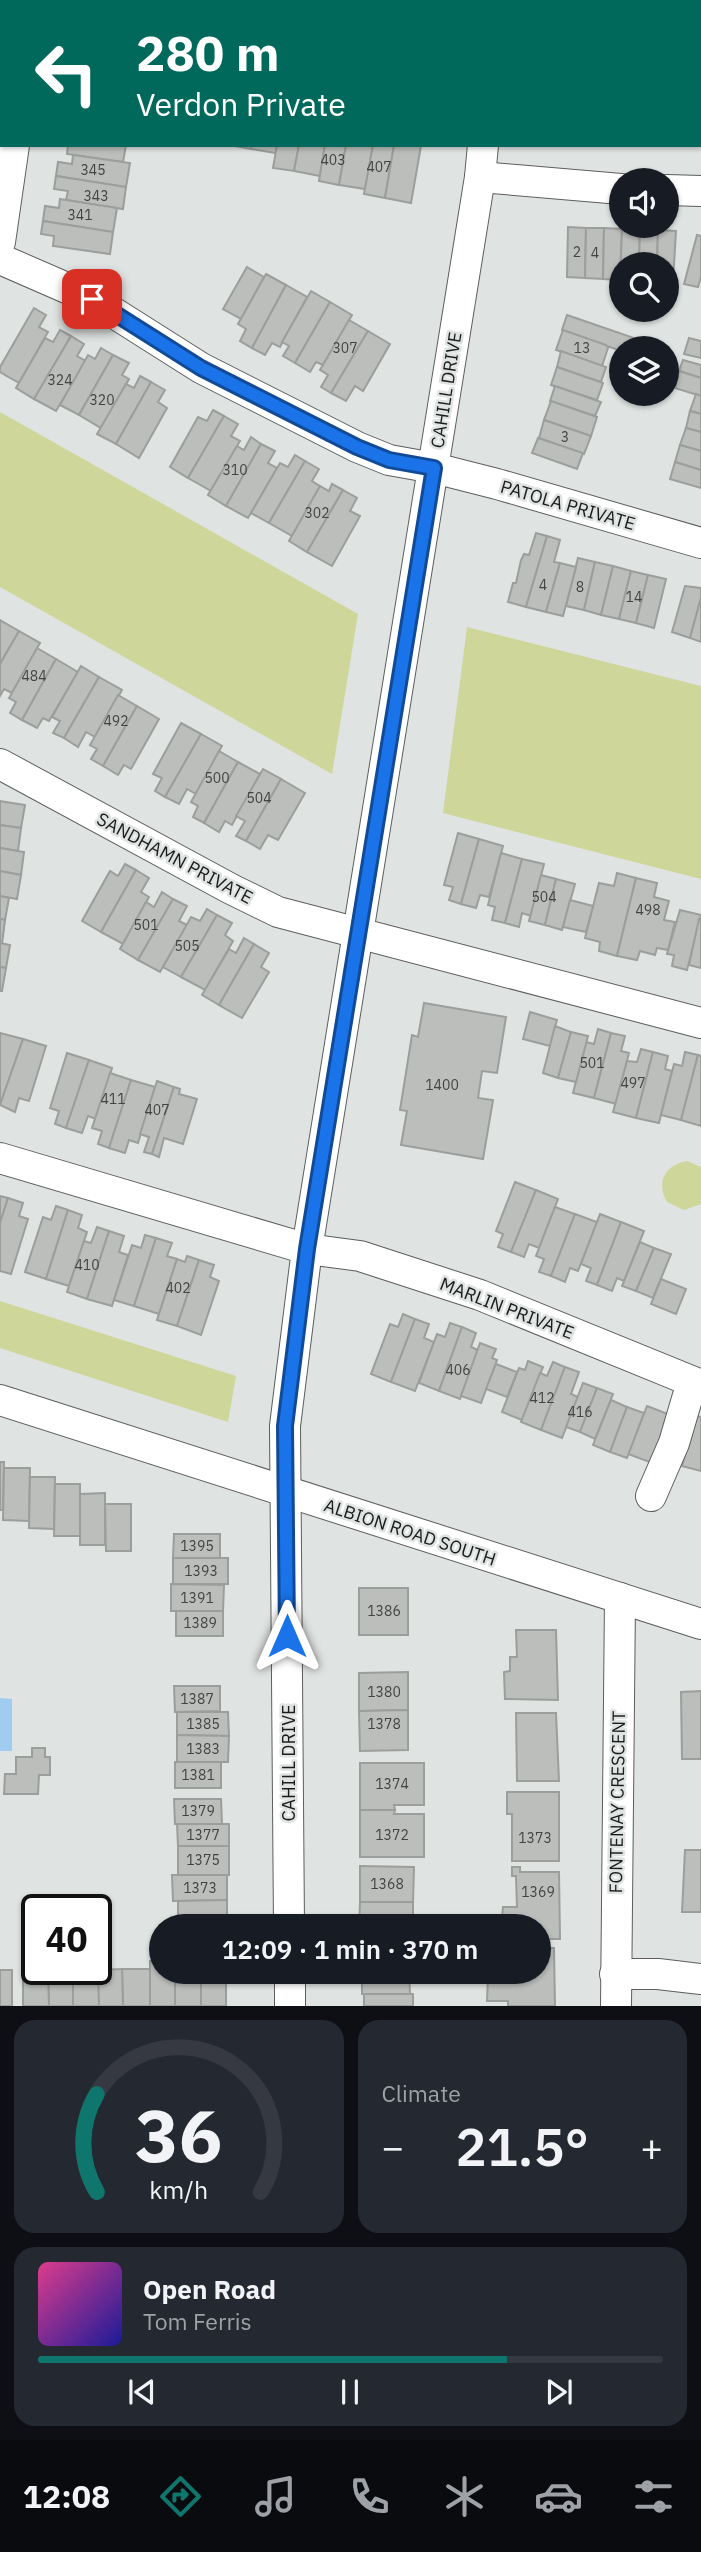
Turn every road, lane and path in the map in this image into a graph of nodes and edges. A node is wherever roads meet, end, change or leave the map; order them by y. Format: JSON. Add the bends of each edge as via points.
{"nodes":[{"id":1,"x":14,"y":147,"type":"edge"},
{"id":2,"x":483,"y":147,"type":"edge"},
{"id":3,"x":481,"y":177,"type":"junction"},
{"id":4,"x":609,"y":188,"type":"edge"},
{"id":5,"x":679,"y":190,"type":"edge"},
{"id":6,"x":701,"y":191,"type":"edge"},
{"id":7,"x":0,"y":242,"type":"edge"},
{"id":8,"x":0,"y":259,"type":"edge"},
{"id":9,"x":434,"y":468,"type":"junction"},
{"id":10,"x":701,"y":543,"type":"edge"},
{"id":11,"x":0,"y":764,"type":"edge"},
{"id":12,"x":357,"y":934,"type":"junction"},
{"id":13,"x":701,"y":1023,"type":"edge"},
{"id":14,"x":0,"y":1158,"type":"edge"},
{"id":15,"x":307,"y":1249,"type":"junction"},
{"id":16,"x":697,"y":1384,"type":"edge"},
{"id":17,"x":0,"y":1400,"type":"edge"},
{"id":18,"x":286,"y":1493,"type":"junction"},
{"id":19,"x":651,"y":1496,"type":"dead end"},
{"id":20,"x":620,"y":1598,"type":"junction"},
{"id":21,"x":701,"y":1624,"type":"edge"},
{"id":22,"x":289,"y":1914,"type":"edge"},
{"id":23,"x":615,"y":1974,"type":"junction"},
{"id":24,"x":701,"y":1979,"type":"edge"},
{"id":25,"x":290,"y":1984,"type":"edge"},
{"id":26,"x":290,"y":2006,"type":"edge"},
{"id":27,"x":616,"y":2006,"type":"edge"}],
"edges":[{"from":1,"to":7,"type":"street"},
{"from":2,"to":3,"type":"street","name":"CAHILL DRIVE"},
{"from":3,"to":4,"type":"street"},
{"from":3,"to":9,"type":"street","name":"CAHILL DRIVE"},
{"from":5,"to":6,"type":"street"},
{"from":8,"to":9,"type":"street","name":"PATOLA PRIVATE","via":[[92,299],[201,368],[357,447],[389,460]]},
{"from":9,"to":10,"type":"street","name":"PATOLA PRIVATE"},
{"from":9,"to":12,"type":"street","name":"CAHILL DRIVE"},
{"from":11,"to":12,"type":"street","name":"SANDHAMN PRIVATE","via":[[278,912]]},
{"from":12,"to":13,"type":"street"},
{"from":12,"to":15,"type":"street","name":"CAHILL DRIVE"},
{"from":14,"to":15,"type":"street"},
{"from":15,"to":16,"type":"street","name":"MARLIN PRIVATE","via":[[360,1256],[480,1295]]},
{"from":15,"to":18,"type":"street","name":"CAHILL DRIVE","via":[[285,1426]]},
{"from":16,"to":19,"type":"street"},
{"from":17,"to":18,"type":"street","name":"ALBION ROAD SOUTH"},
{"from":18,"to":20,"type":"street","name":"ALBION ROAD SOUTH"},
{"from":18,"to":22,"type":"street","name":"CAHILL DRIVE"},
{"from":20,"to":21,"type":"street","name":"ALBION ROAD SOUTH"},
{"from":20,"to":23,"type":"street","name":"FONTENAY CRESCENT"},
{"from":23,"to":24,"type":"street"},
{"from":23,"to":27,"type":"street","name":"FONTENAY CRESCENT"},
{"from":25,"to":26,"type":"street"}]}
